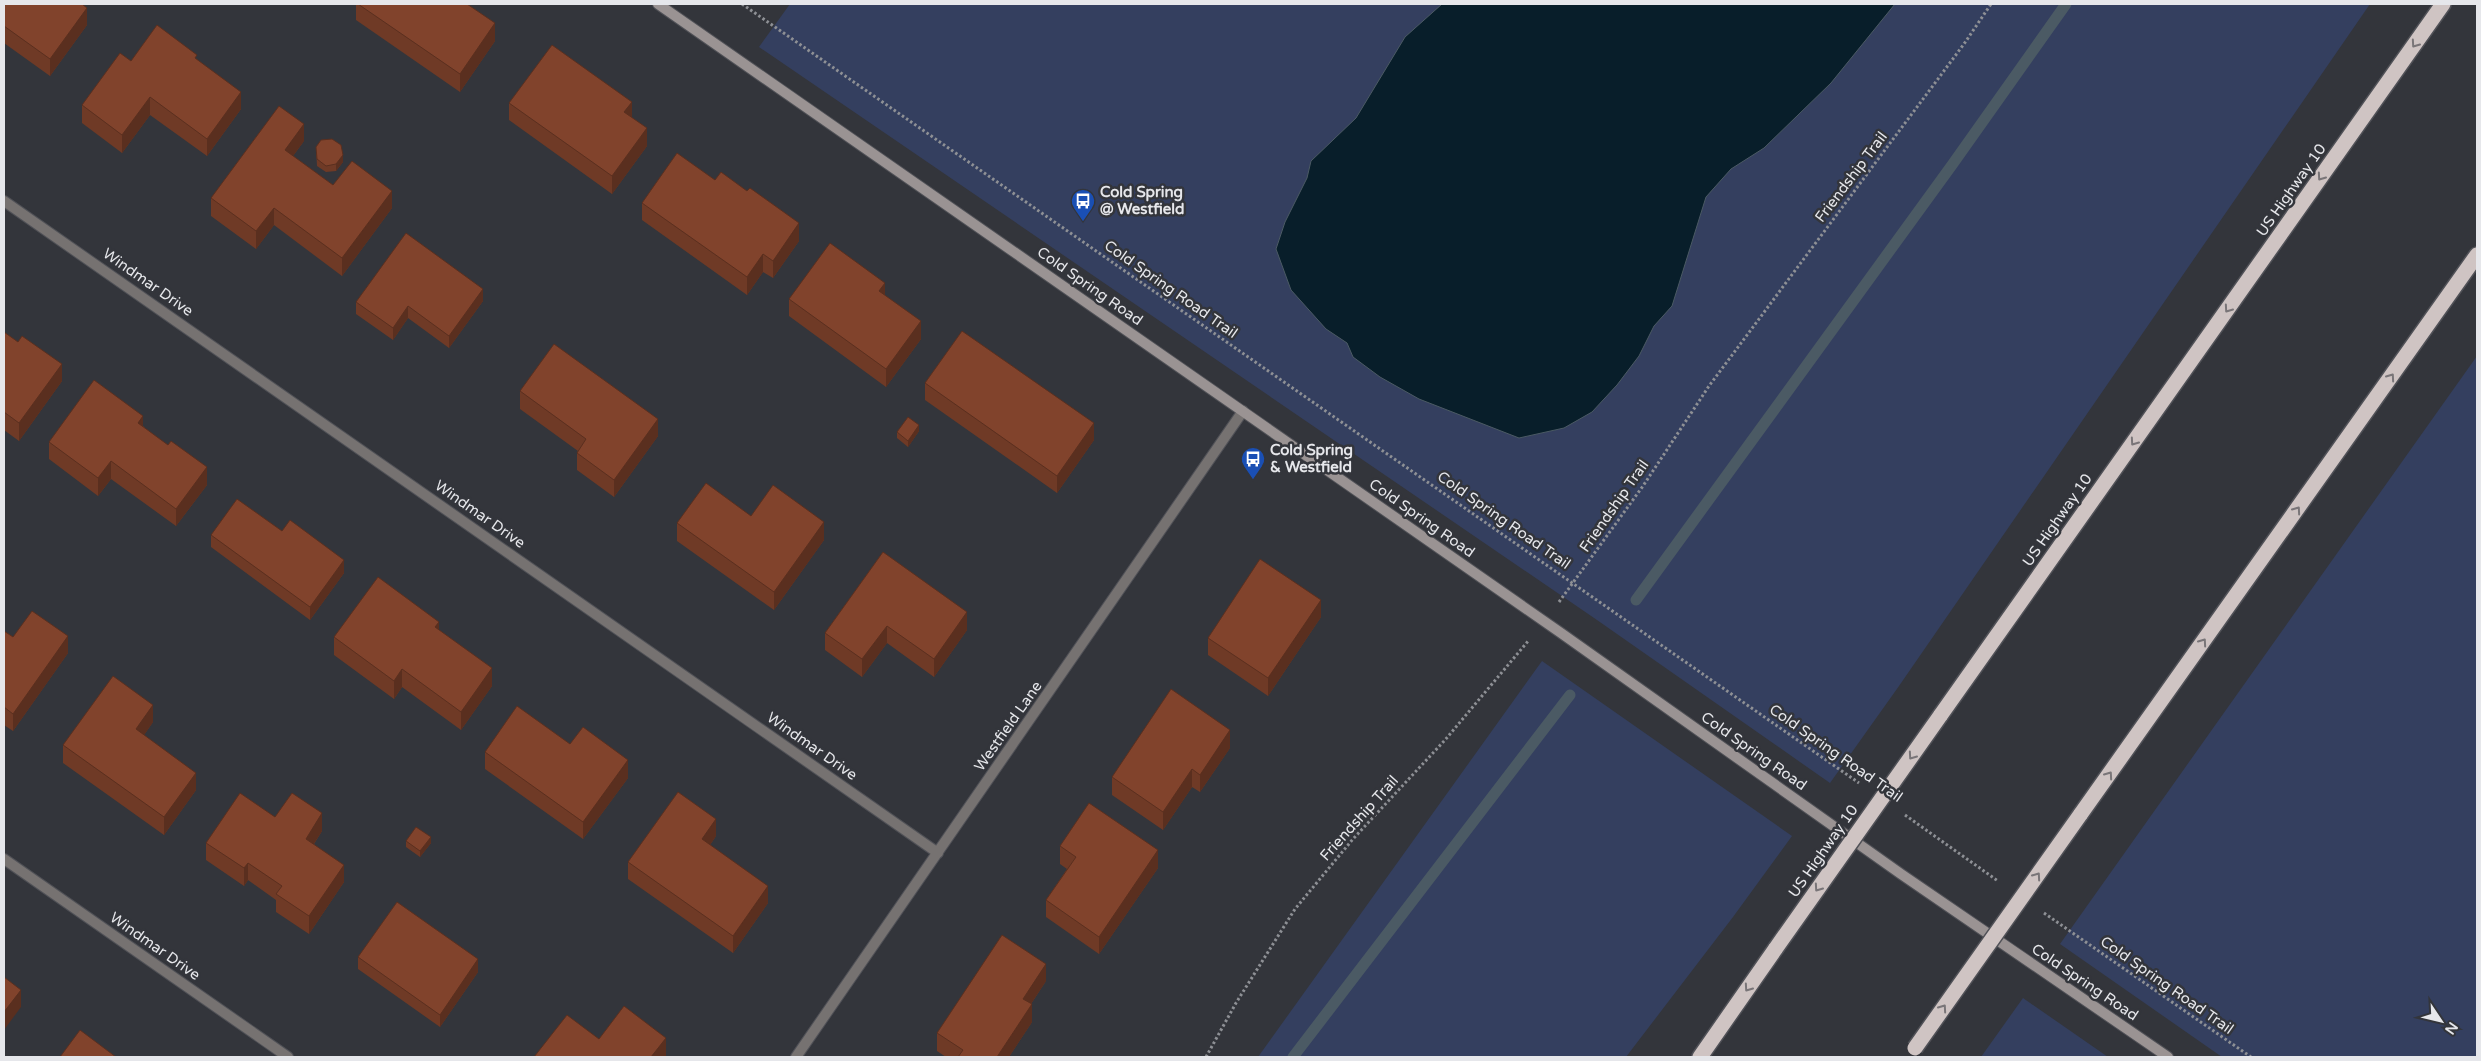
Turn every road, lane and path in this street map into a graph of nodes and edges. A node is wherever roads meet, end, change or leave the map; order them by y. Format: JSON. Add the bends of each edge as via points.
{"nodes":[{"id":1,"x":658,"y":4,"type":"edge"},
{"id":2,"x":742,"y":4,"type":"edge"},
{"id":3,"x":1991,"y":4,"type":"edge"},
{"id":4,"x":2443,"y":4,"type":"edge"},
{"id":5,"x":4,"y":201,"type":"edge"},
{"id":6,"x":2477,"y":255,"type":"edge"},
{"id":7,"x":1243,"y":411,"type":"junction"},
{"id":8,"x":1574,"y":583,"type":"junction"},
{"id":9,"x":1544,"y":621,"type":"junction"},
{"id":10,"x":1867,"y":788,"type":"dead end"},
{"id":11,"x":1899,"y":811,"type":"dead end"},
{"id":12,"x":938,"y":853,"type":"junction"},
{"id":13,"x":4,"y":859,"type":"edge"},
{"id":14,"x":2005,"y":885,"type":"dead end"},
{"id":15,"x":2037,"y":908,"type":"dead end"},
{"id":16,"x":1911,"y":1053,"type":"edge"},
{"id":17,"x":288,"y":1057,"type":"edge"},
{"id":18,"x":796,"y":1057,"type":"edge"},
{"id":19,"x":1206,"y":1057,"type":"edge"},
{"id":20,"x":1700,"y":1057,"type":"edge"},
{"id":21,"x":2168,"y":1057,"type":"edge"},
{"id":22,"x":2251,"y":1057,"type":"edge"}],
"edges":[{"from":1,"to":7,"type":"street","name":"Cold Spring Road"},
{"from":2,"to":8,"type":"path","name":"Cold Spring Road Trail"},
{"from":3,"to":8,"type":"path","name":"Friendship Trail","via":[[1709,386]]},
{"from":4,"to":20,"type":"highway","name":"US Highway 10","one_way":true,"bridge":true},
{"from":5,"to":12,"type":"street","name":"Windmar Drive"},
{"from":16,"to":6,"type":"highway","one_way":true,"bridge":true},
{"from":7,"to":9,"type":"street","name":"Cold Spring Road"},
{"from":7,"to":12,"type":"street","name":"Westfield Lane"},
{"from":8,"to":9,"type":"path","name":"Friendship Trail"},
{"from":8,"to":10,"type":"path","name":"Cold Spring Road Trail"},
{"from":9,"to":19,"type":"path","name":"Friendship Trail","via":[[1445,740],[1353,839],[1294,909]]},
{"from":9,"to":21,"type":"street","name":"Cold Spring Road","via":[[1901,874]]},
{"from":11,"to":14,"type":"path","name":"Cold Spring Road Trail"},
{"from":12,"to":18,"type":"street","name":"Westfield Lane"},
{"from":13,"to":17,"type":"street","name":"Windmar Drive"},
{"from":15,"to":22,"type":"path","name":"Cold Spring Road Trail"}]}
